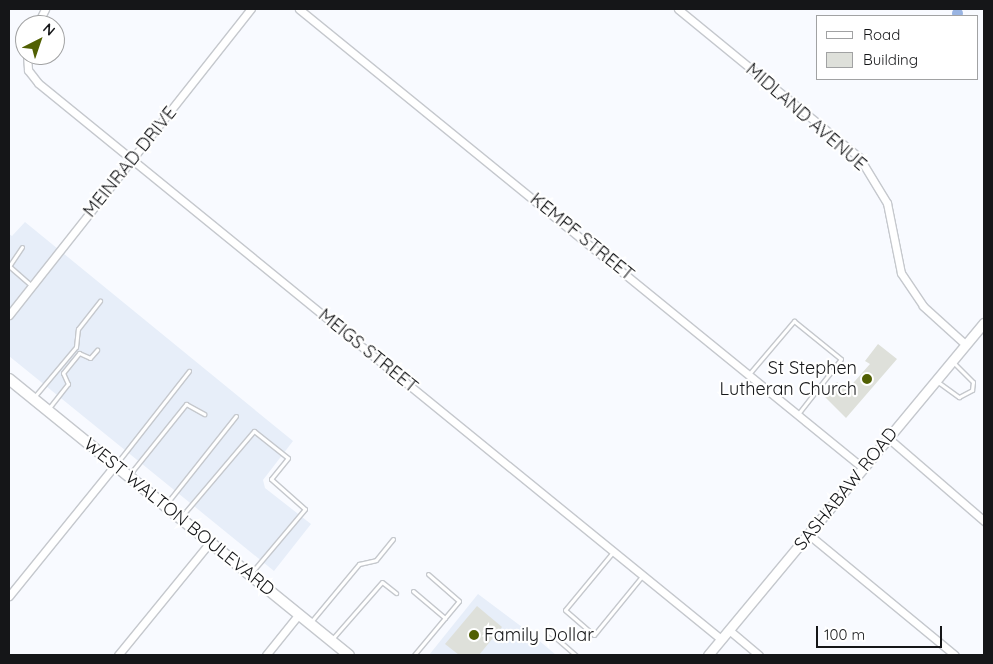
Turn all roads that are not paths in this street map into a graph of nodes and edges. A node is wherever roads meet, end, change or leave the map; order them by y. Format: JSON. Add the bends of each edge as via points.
{"nodes":[{"id":1,"x":251,"y":9,"type":"edge"},
{"id":2,"x":299,"y":9,"type":"edge"},
{"id":3,"x":678,"y":9,"type":"edge"},
{"id":4,"x":28,"y":65,"type":"edge"},
{"id":5,"x":133,"y":158,"type":"junction"},
{"id":6,"x":22,"y":247,"type":"dead end"},
{"id":7,"x":32,"y":286,"type":"junction"},
{"id":8,"x":100,"y":301,"type":"dead end"},
{"id":9,"x":9,"y":315,"type":"edge"},
{"id":10,"x":982,"y":330,"type":"edge"},
{"id":11,"x":965,"y":344,"type":"junction"},
{"id":12,"x":97,"y":350,"type":"dead end"},
{"id":13,"x":951,"y":361,"type":"junction"},
{"id":14,"x":189,"y":371,"type":"dead end"},
{"id":15,"x":749,"y":374,"type":"junction"},
{"id":16,"x":9,"y":379,"type":"edge"},
{"id":17,"x":935,"y":380,"type":"junction"},
{"id":18,"x":33,"y":398,"type":"junction"},
{"id":19,"x":47,"y":410,"type":"junction"},
{"id":20,"x":204,"y":414,"type":"dead end"},
{"id":21,"x":798,"y":414,"type":"junction"},
{"id":22,"x":236,"y":416,"type":"dead end"},
{"id":23,"x":888,"y":438,"type":"junction"},
{"id":24,"x":115,"y":465,"type":"junction"},
{"id":25,"x":863,"y":468,"type":"junction"},
{"id":26,"x":128,"y":476,"type":"junction"},
{"id":27,"x":165,"y":506,"type":"junction"},
{"id":28,"x":180,"y":518,"type":"junction"},
{"id":29,"x":984,"y":521,"type":"edge"},
{"id":30,"x":808,"y":534,"type":"junction"},
{"id":31,"x":393,"y":539,"type":"dead end"},
{"id":32,"x":210,"y":542,"type":"junction"},
{"id":33,"x":613,"y":551,"type":"junction"},
{"id":34,"x":428,"y":574,"type":"dead end"},
{"id":35,"x":250,"y":575,"type":"junction"},
{"id":36,"x":643,"y":575,"type":"junction"},
{"id":37,"x":413,"y":591,"type":"dead end"},
{"id":38,"x":396,"y":593,"type":"dead end"},
{"id":39,"x":9,"y":596,"type":"edge"},
{"id":40,"x":299,"y":614,"type":"junction"},
{"id":41,"x":445,"y":618,"type":"junction"},
{"id":42,"x":310,"y":623,"type":"junction"},
{"id":43,"x":729,"y":630,"type":"junction"},
{"id":44,"x":548,"y":631,"type":"dead end"},
{"id":45,"x":721,"y":639,"type":"junction"},
{"id":46,"x":331,"y":641,"type":"junction"},
{"id":47,"x":118,"y":655,"type":"edge"},
{"id":48,"x":266,"y":655,"type":"edge"},
{"id":49,"x":349,"y":655,"type":"edge"},
{"id":50,"x":414,"y":655,"type":"edge"},
{"id":51,"x":576,"y":655,"type":"edge"},
{"id":52,"x":708,"y":655,"type":"edge"},
{"id":53,"x":759,"y":655,"type":"edge"},
{"id":54,"x":955,"y":655,"type":"edge"}],
"edges":[{"from":1,"to":5,"type":"street","name":"MEINRAD DRIVE"},
{"from":2,"to":15,"type":"street","name":"KEMPF STREET"},
{"from":3,"to":11,"type":"street","name":"MIDLAND AVENUE","via":[[858,157],[887,203],[901,273],[923,306]]},
{"from":4,"to":5,"type":"street","name":"MEIGS STREET","via":[[38,83]]},
{"from":5,"to":7,"type":"street","name":"MEINRAD DRIVE"},
{"from":5,"to":33,"type":"street","name":"MEIGS STREET"},
{"from":6,"to":7,"type":"lane","via":[[9,266]]},
{"from":7,"to":9,"type":"street","name":"MEINRAD DRIVE"},
{"from":8,"to":18,"type":"lane","via":[[78,329],[76,347]]},
{"from":10,"to":11,"type":"street","name":"SASHABAW ROAD"},
{"from":11,"to":13,"type":"street","name":"SASHABAW ROAD"},
{"from":12,"to":19,"type":"lane","via":[[90,358],[79,353],[63,374],[68,384]]},
{"from":13,"to":17,"type":"street","name":"SASHABAW ROAD"},
{"from":13,"to":17,"type":"lane","via":[[973,382],[972,390],[959,397]]},
{"from":14,"to":24,"type":"lane"},
{"from":15,"to":21,"type":"street","name":"KEMPF STREET"},
{"from":15,"to":21,"type":"lane","via":[[794,321],[841,359]]},
{"from":16,"to":18,"type":"main road","name":"WEST WALTON BOULEVARD"},
{"from":17,"to":23,"type":"street","name":"SASHABAW ROAD"},
{"from":18,"to":19,"type":"main road","name":"WEST WALTON BOULEVARD"},
{"from":19,"to":24,"type":"main road","name":"WEST WALTON BOULEVARD"},
{"from":20,"to":26,"type":"lane","via":[[186,404]]},
{"from":21,"to":25,"type":"street","name":"KEMPF STREET"},
{"from":22,"to":27,"type":"lane"},
{"from":23,"to":25,"type":"street","name":"SASHABAW ROAD"},
{"from":23,"to":29,"type":"street"},
{"from":24,"to":26,"type":"main road","name":"WEST WALTON BOULEVARD"},
{"from":24,"to":39,"type":"street"},
{"from":25,"to":30,"type":"street","name":"SASHABAW ROAD"},
{"from":26,"to":27,"type":"main road","name":"WEST WALTON BOULEVARD"},
{"from":27,"to":28,"type":"main road","name":"WEST WALTON BOULEVARD"},
{"from":28,"to":32,"type":"main road","name":"WEST WALTON BOULEVARD"},
{"from":28,"to":35,"type":"lane","via":[[254,431],[288,458],[271,479],[305,509]]},
{"from":30,"to":43,"type":"street","name":"SASHABAW ROAD"},
{"from":30,"to":54,"type":"street"},
{"from":31,"to":42,"type":"lane","via":[[376,560],[359,564]]},
{"from":32,"to":35,"type":"main road","name":"WEST WALTON BOULEVARD"},
{"from":32,"to":47,"type":"street"},
{"from":33,"to":36,"type":"street","name":"MEIGS STREET"},
{"from":33,"to":36,"type":"lane","via":[[565,610],[594,635]]},
{"from":34,"to":41,"type":"lane","via":[[458,596]]},
{"from":35,"to":40,"type":"main road","name":"WEST WALTON BOULEVARD"},
{"from":36,"to":45,"type":"street","name":"MEIGS STREET"},
{"from":37,"to":41,"type":"lane"},
{"from":38,"to":46,"type":"lane","via":[[382,582]]},
{"from":40,"to":42,"type":"main road","name":"WEST WALTON BOULEVARD"},
{"from":40,"to":48,"type":"street"},
{"from":41,"to":50,"type":"lane"},
{"from":42,"to":46,"type":"main road","name":"WEST WALTON BOULEVARD"},
{"from":43,"to":45,"type":"street","name":"SASHABAW ROAD"},
{"from":43,"to":53,"type":"street"},
{"from":44,"to":51,"type":"lane"},
{"from":45,"to":52,"type":"street","name":"SASHABAW ROAD"},
{"from":46,"to":49,"type":"main road","name":"WEST WALTON BOULEVARD"}]}
